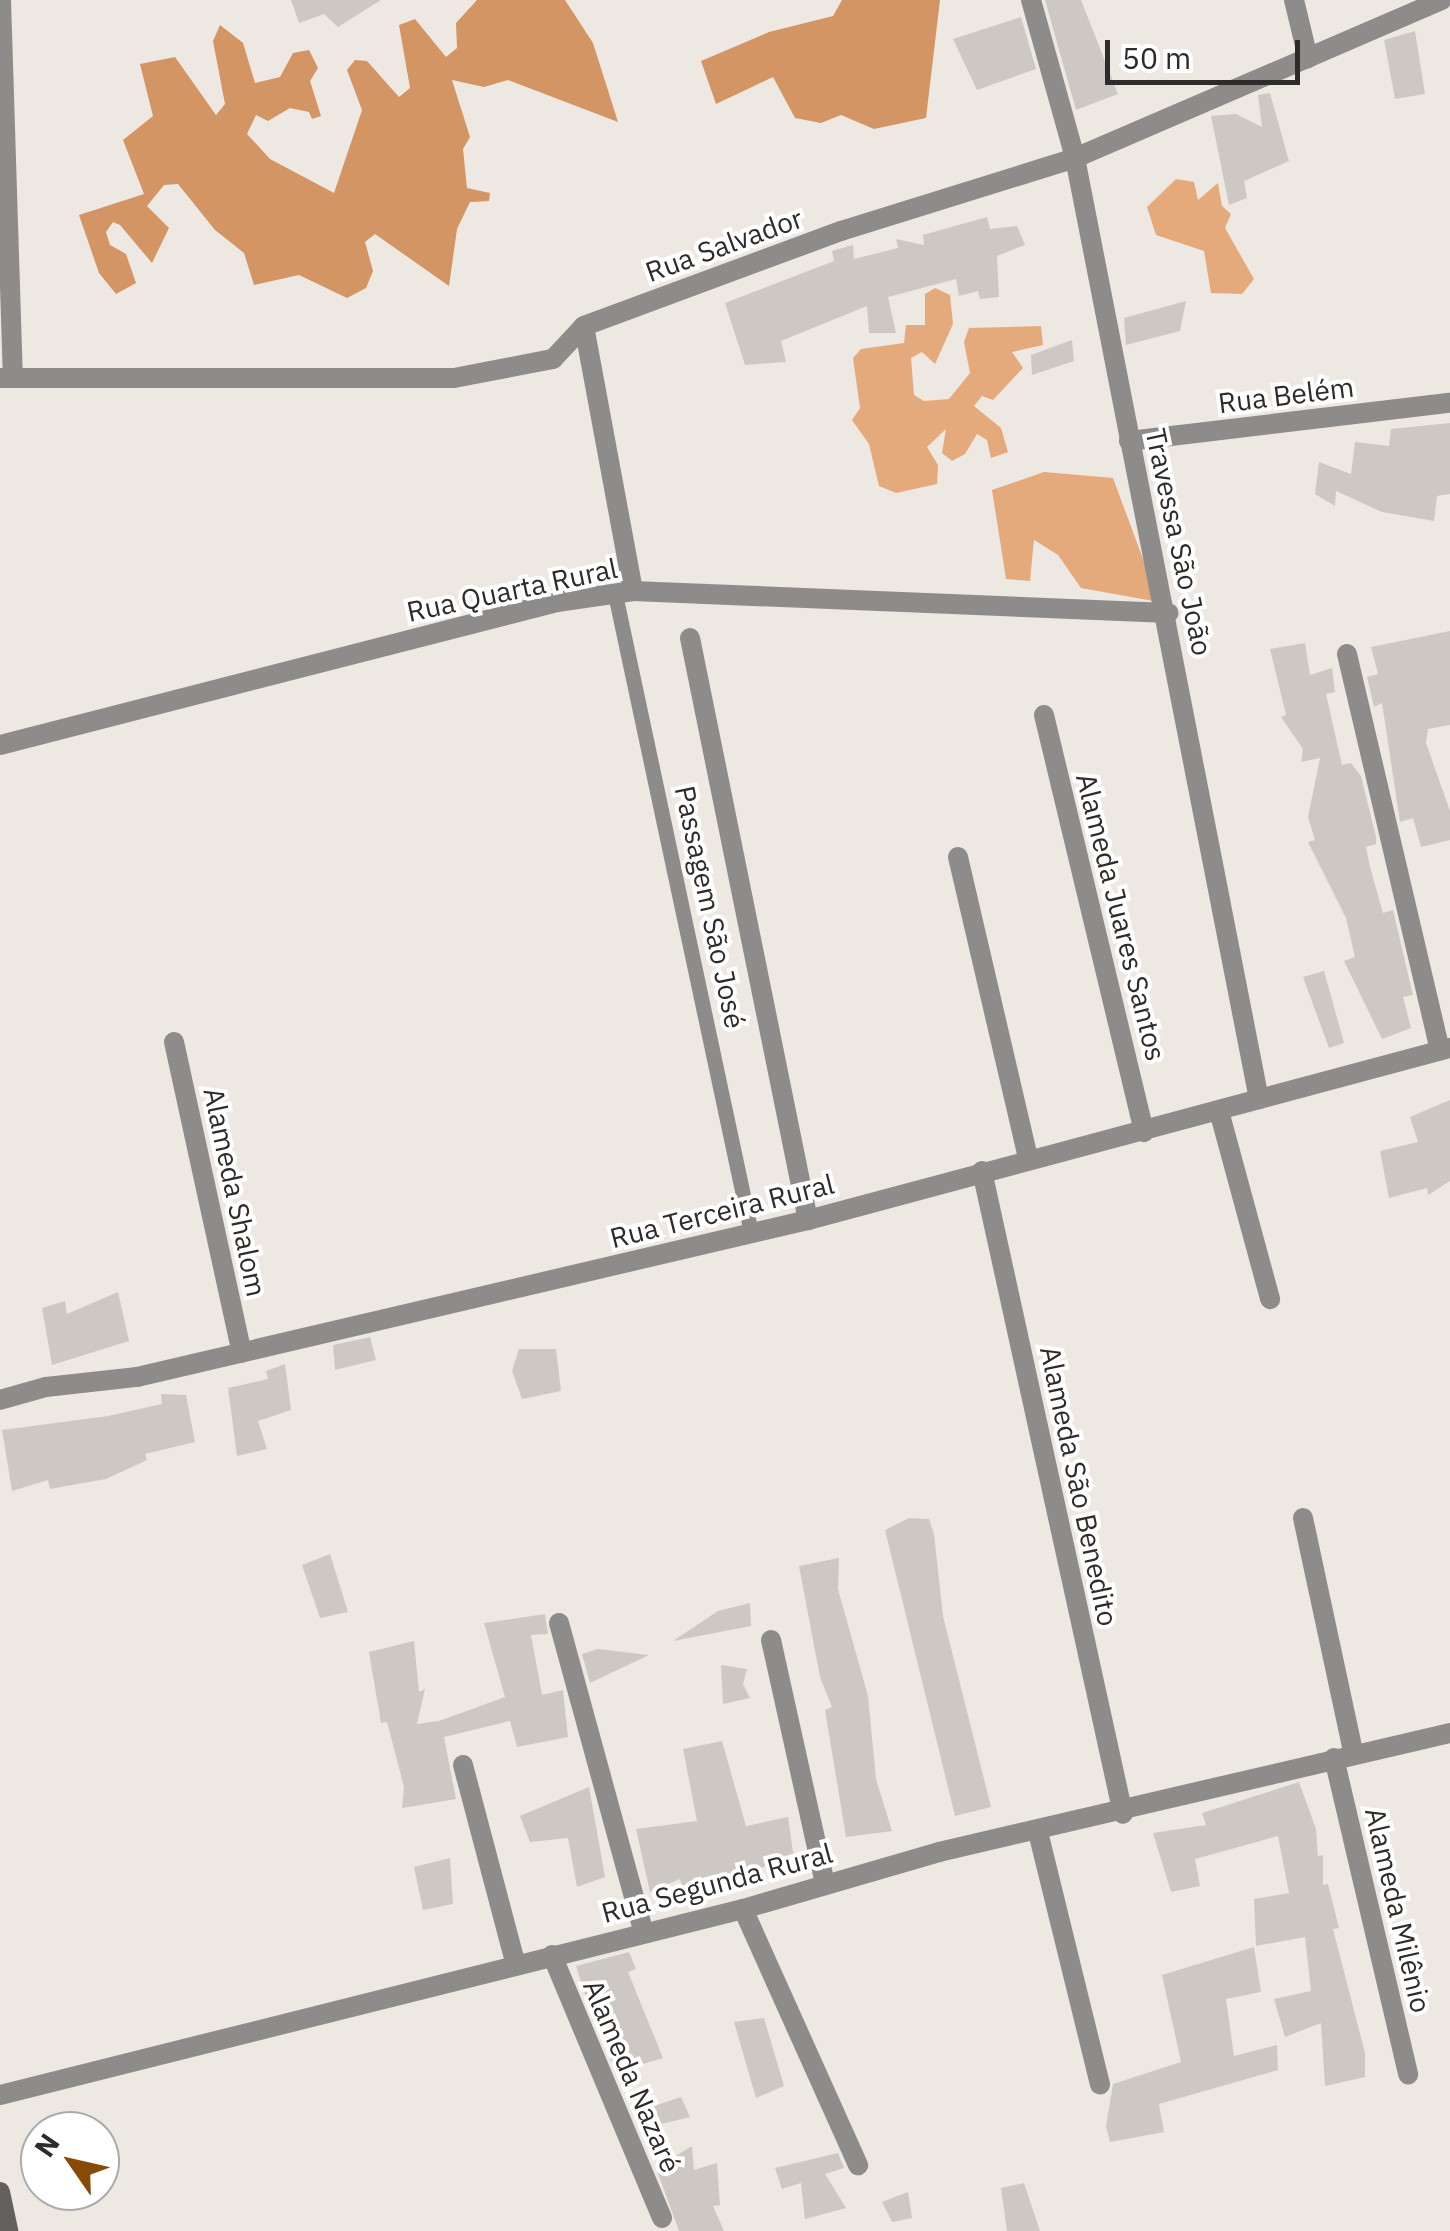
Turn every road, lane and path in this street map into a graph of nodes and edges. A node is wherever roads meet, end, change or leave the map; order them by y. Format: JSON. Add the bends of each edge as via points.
{"nodes":[{"id":1,"x":1,"y":0,"type":"edge"},
{"id":2,"x":1032,"y":0,"type":"edge"},
{"id":3,"x":1294,"y":0,"type":"edge"},
{"id":4,"x":1441,"y":0,"type":"edge"},
{"id":5,"x":1308,"y":58,"type":"junction"},
{"id":6,"x":1075,"y":158,"type":"junction"},
{"id":7,"x":584,"y":326,"type":"junction"},
{"id":8,"x":7,"y":378,"type":"edge"},
{"id":9,"x":1450,"y":403,"type":"edge"},
{"id":10,"x":1129,"y":441,"type":"junction"},
{"id":11,"x":624,"y":592,"type":"junction"},
{"id":12,"x":1168,"y":613,"type":"junction"},
{"id":13,"x":690,"y":638,"type":"dead end"},
{"id":14,"x":1347,"y":654,"type":"dead end"},
{"id":15,"x":1044,"y":715,"type":"dead end"},
{"id":16,"x":0,"y":745,"type":"edge"},
{"id":17,"x":958,"y":857,"type":"dead end"},
{"id":18,"x":174,"y":1042,"type":"dead end"},
{"id":19,"x":1445,"y":1049,"type":"edge"},
{"id":20,"x":1259,"y":1099,"type":"junction"},
{"id":21,"x":1219,"y":1112,"type":"junction"},
{"id":22,"x":1144,"y":1132,"type":"junction"},
{"id":23,"x":1028,"y":1159,"type":"junction"},
{"id":24,"x":982,"y":1171,"type":"junction"},
{"id":25,"x":808,"y":1220,"type":"junction"},
{"id":26,"x":752,"y":1233,"type":"junction"},
{"id":27,"x":1270,"y":1299,"type":"dead end"},
{"id":28,"x":242,"y":1352,"type":"junction"},
{"id":29,"x":0,"y":1400,"type":"edge"},
{"id":30,"x":1302,"y":1518,"type":"dead end"},
{"id":31,"x":559,"y":1623,"type":"dead end"},
{"id":32,"x":771,"y":1640,"type":"dead end"},
{"id":33,"x":1450,"y":1733,"type":"edge"},
{"id":34,"x":1344,"y":1757,"type":"junction"},
{"id":35,"x":463,"y":1765,"type":"dead end"},
{"id":36,"x":1122,"y":1814,"type":"junction"},
{"id":37,"x":1038,"y":1832,"type":"junction"},
{"id":38,"x":825,"y":1884,"type":"junction"},
{"id":39,"x":743,"y":1909,"type":"junction"},
{"id":40,"x":643,"y":1932,"type":"junction"},
{"id":41,"x":552,"y":1955,"type":"junction"},
{"id":42,"x":516,"y":1965,"type":"junction"},
{"id":43,"x":1408,"y":2074,"type":"dead end"},
{"id":44,"x":1100,"y":2084,"type":"dead end"},
{"id":45,"x":0,"y":2094,"type":"edge"},
{"id":46,"x":858,"y":2166,"type":"dead end"},
{"id":47,"x":0,"y":2192,"type":"edge"},
{"id":48,"x":662,"y":2218,"type":"dead end"},
{"id":49,"x":8,"y":2231,"type":"edge"}],
"edges":[{"from":1,"to":8,"type":"street"},
{"from":2,"to":6,"type":"street","name":"Travessa São João"},
{"from":3,"to":5,"type":"street"},
{"from":4,"to":5,"type":"street","name":"Rua Salvador"},
{"from":5,"to":6,"type":"street","name":"Rua Salvador"},
{"from":6,"to":7,"type":"street","name":"Rua Salvador","via":[[841,232]]},
{"from":6,"to":10,"type":"street","name":"Travessa São João"},
{"from":7,"to":8,"type":"street","name":"Rua Salvador","via":[[552,359],[454,378]]},
{"from":7,"to":11,"type":"street","name":"Passagem São José"},
{"from":9,"to":10,"type":"street","name":"Rua Belém"},
{"from":10,"to":12,"type":"street","name":"Travessa São João"},
{"from":11,"to":12,"type":"street","name":"Rua Quarta Rural"},
{"from":11,"to":16,"type":"street","name":"Rua Quarta Rural","via":[[557,602]]},
{"from":11,"to":26,"type":"lane","name":"Passagem São José"},
{"from":12,"to":20,"type":"street","name":"Travessa São João"},
{"from":13,"to":25,"type":"street"},
{"from":14,"to":19,"type":"street"},
{"from":15,"to":22,"type":"street","name":"Alameda Juares Santos"},
{"from":17,"to":23,"type":"street"},
{"from":18,"to":28,"type":"street","name":"Alameda Shalom"},
{"from":19,"to":20,"type":"street","name":"Rua Terceira Rural"},
{"from":20,"to":21,"type":"street","name":"Rua Terceira Rural"},
{"from":21,"to":22,"type":"street","name":"Rua Terceira Rural"},
{"from":21,"to":27,"type":"street"},
{"from":22,"to":23,"type":"street","name":"Rua Terceira Rural"},
{"from":23,"to":24,"type":"street","name":"Rua Terceira Rural"},
{"from":24,"to":25,"type":"street","name":"Rua Terceira Rural"},
{"from":24,"to":36,"type":"street","name":"Alameda São Benedito"},
{"from":25,"to":26,"type":"street","name":"Rua Terceira Rural"},
{"from":26,"to":28,"type":"street","name":"Rua Terceira Rural"},
{"from":28,"to":29,"type":"street","name":"Rua Terceira Rural"},
{"from":30,"to":34,"type":"street","name":"Alameda Milênio"},
{"from":31,"to":40,"type":"street"},
{"from":32,"to":38,"type":"street"},
{"from":33,"to":34,"type":"street","name":"Rua Segunda Rural"},
{"from":34,"to":36,"type":"street","name":"Rua Segunda Rural"},
{"from":34,"to":43,"type":"street","name":"Alameda Milênio"},
{"from":35,"to":42,"type":"street"},
{"from":36,"to":37,"type":"street","name":"Rua Segunda Rural"},
{"from":37,"to":38,"type":"street","name":"Rua Segunda Rural"},
{"from":37,"to":44,"type":"street"},
{"from":38,"to":39,"type":"street","name":"Rua Segunda Rural"},
{"from":39,"to":40,"type":"street","name":"Rua Segunda Rural"},
{"from":39,"to":46,"type":"street"},
{"from":40,"to":41,"type":"street","name":"Rua Segunda Rural"},
{"from":41,"to":42,"type":"street","name":"Rua Segunda Rural"},
{"from":41,"to":48,"type":"street","name":"Alameda Nazaré"},
{"from":42,"to":45,"type":"street","name":"Rua Segunda Rural"},
{"from":47,"to":49,"type":"street"}]}
